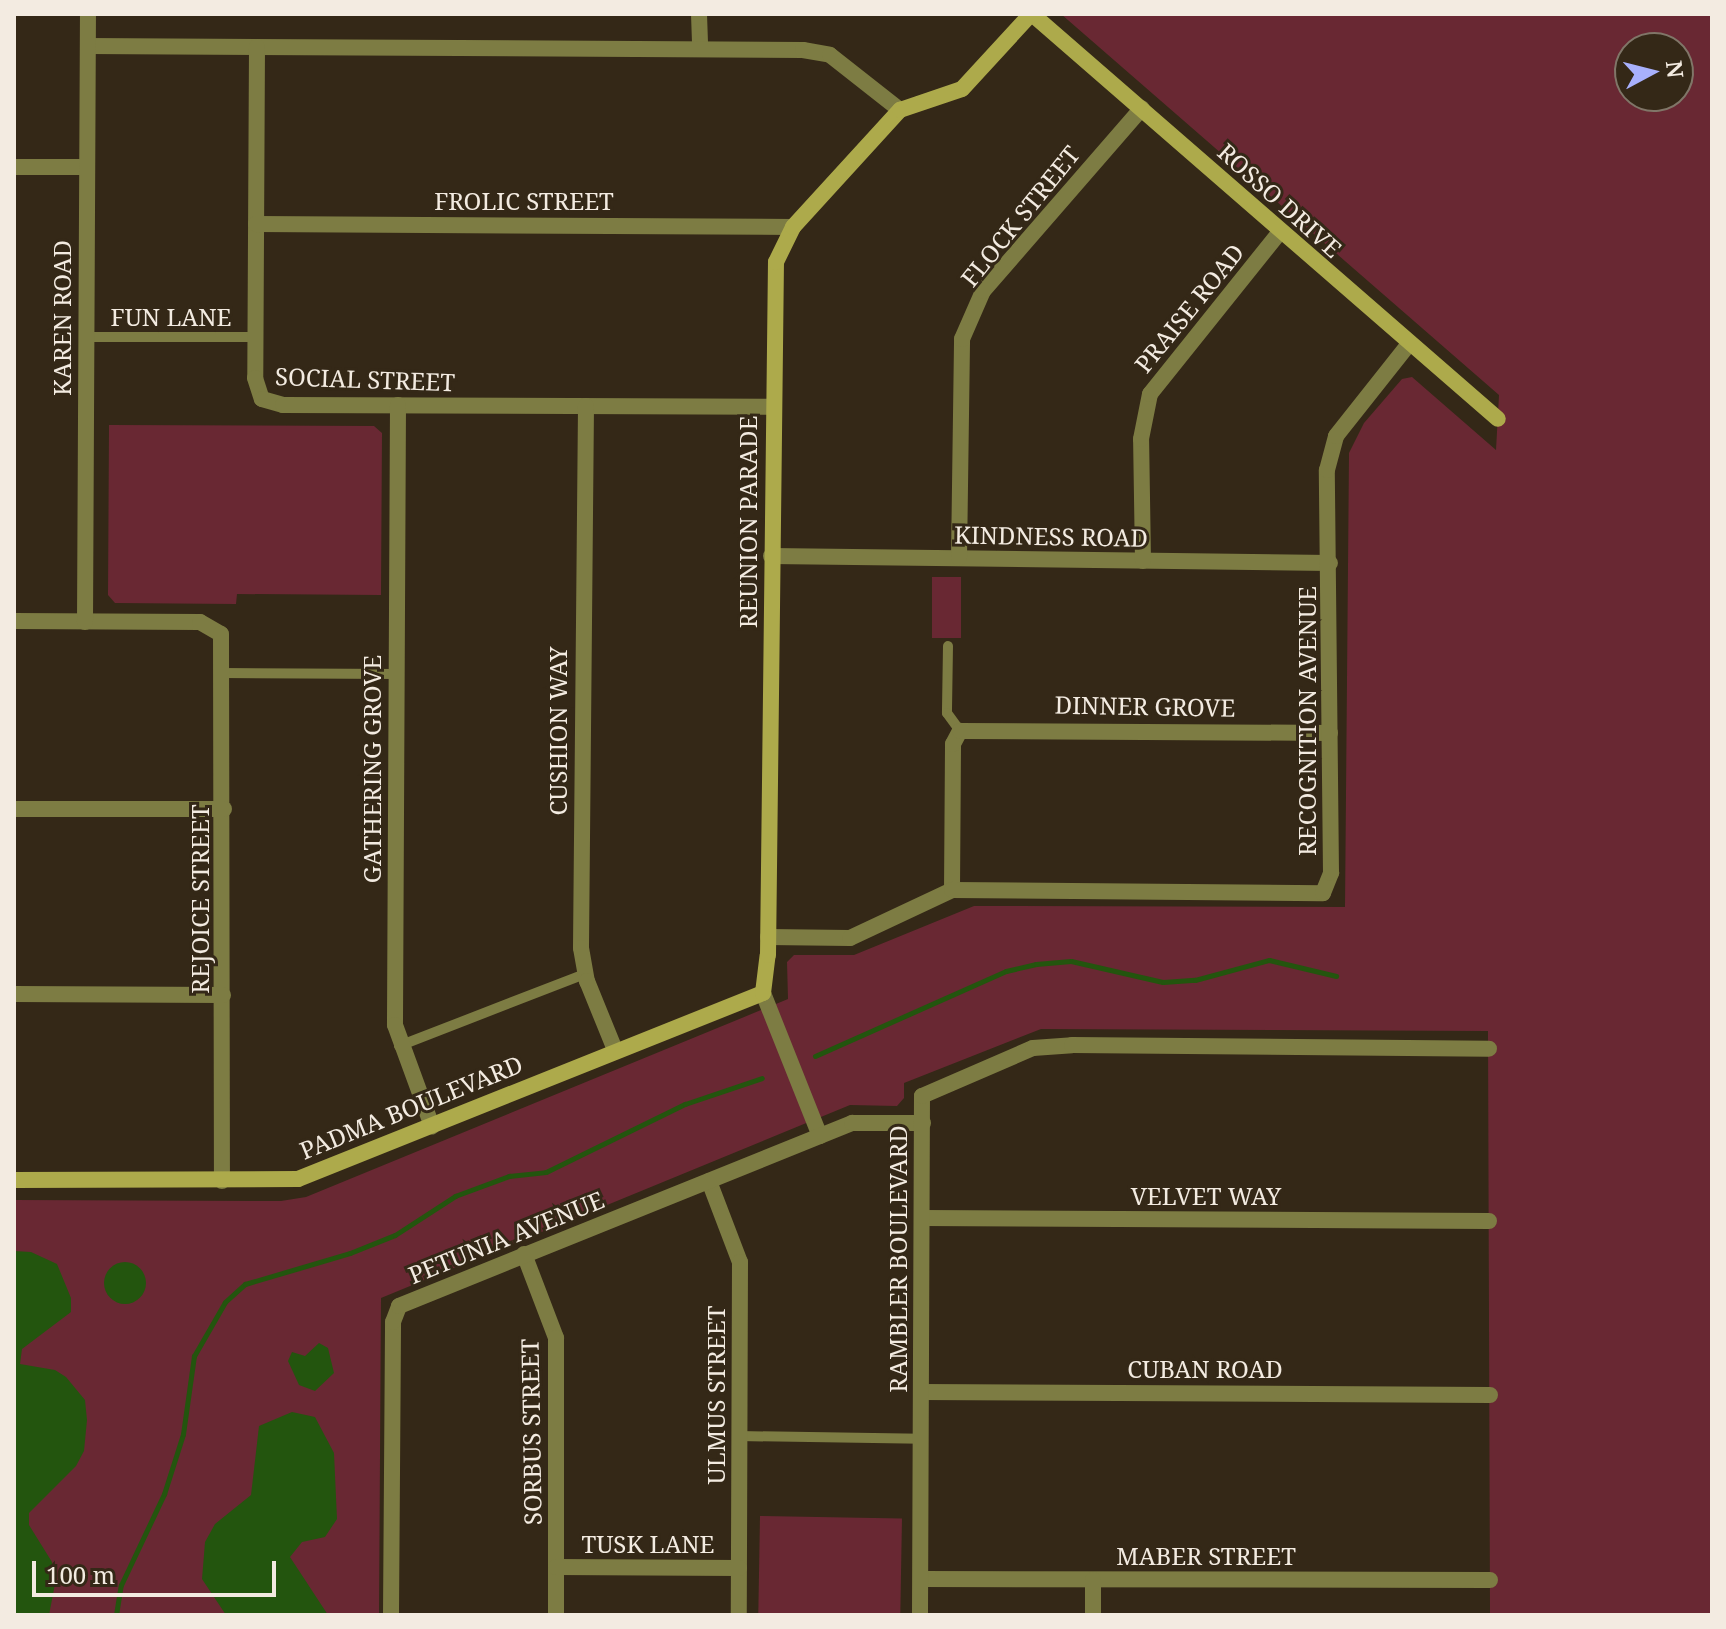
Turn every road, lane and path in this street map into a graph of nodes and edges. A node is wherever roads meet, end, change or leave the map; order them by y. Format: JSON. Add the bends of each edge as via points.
{"nodes":[{"id":1,"x":88,"y":14,"type":"edge"},
{"id":2,"x":699,"y":14,"type":"edge"},
{"id":3,"x":1032,"y":14,"type":"edge"},
{"id":4,"x":88,"y":46,"type":"junction"},
{"id":5,"x":257,"y":47,"type":"junction"},
{"id":6,"x":700,"y":49,"type":"junction"},
{"id":7,"x":1142,"y":108,"type":"junction"},
{"id":8,"x":900,"y":110,"type":"junction"},
{"id":9,"x":14,"y":167,"type":"edge"},
{"id":10,"x":87,"y":167,"type":"junction"},
{"id":11,"x":256,"y":224,"type":"junction"},
{"id":12,"x":793,"y":227,"type":"junction"},
{"id":13,"x":1279,"y":233,"type":"junction"},
{"id":14,"x":86,"y":337,"type":"junction"},
{"id":15,"x":255,"y":337,"type":"junction"},
{"id":16,"x":1409,"y":344,"type":"junction"},
{"id":17,"x":398,"y":405,"type":"junction"},
{"id":18,"x":586,"y":406,"type":"junction"},
{"id":19,"x":772,"y":407,"type":"junction"},
{"id":20,"x":1498,"y":419,"type":"dead end"},
{"id":21,"x":771,"y":556,"type":"junction"},
{"id":22,"x":959,"y":558,"type":"junction"},
{"id":23,"x":1143,"y":561,"type":"junction"},
{"id":24,"x":1330,"y":563,"type":"junction"},
{"id":25,"x":14,"y":621,"type":"edge"},
{"id":26,"x":85,"y":622,"type":"junction"},
{"id":27,"x":948,"y":646,"type":"dead end"},
{"id":28,"x":222,"y":673,"type":"junction"},
{"id":29,"x":397,"y":674,"type":"junction"},
{"id":30,"x":960,"y":731,"type":"junction"},
{"id":31,"x":1330,"y":733,"type":"junction"},
{"id":32,"x":14,"y":809,"type":"edge"},
{"id":33,"x":224,"y":809,"type":"junction"},
{"id":34,"x":952,"y":890,"type":"junction"},
{"id":35,"x":768,"y":937,"type":"junction"},
{"id":36,"x":585,"y":974,"type":"junction"},
{"id":37,"x":763,"y":993,"type":"junction"},
{"id":38,"x":14,"y":994,"type":"edge"},
{"id":39,"x":223,"y":995,"type":"junction"},
{"id":40,"x":399,"y":1046,"type":"junction"},
{"id":41,"x":1489,"y":1049,"type":"dead end"},
{"id":42,"x":615,"y":1050,"type":"junction"},
{"id":43,"x":923,"y":1123,"type":"junction"},
{"id":44,"x":432,"y":1126,"type":"junction"},
{"id":45,"x":820,"y":1136,"type":"junction"},
{"id":46,"x":14,"y":1180,"type":"edge"},
{"id":47,"x":222,"y":1181,"type":"junction"},
{"id":48,"x":709,"y":1181,"type":"junction"},
{"id":49,"x":922,"y":1218,"type":"junction"},
{"id":50,"x":1489,"y":1221,"type":"dead end"},
{"id":51,"x":524,"y":1254,"type":"junction"},
{"id":52,"x":921,"y":1392,"type":"junction"},
{"id":53,"x":1490,"y":1395,"type":"dead end"},
{"id":54,"x":739,"y":1436,"type":"junction"},
{"id":55,"x":921,"y":1439,"type":"junction"},
{"id":56,"x":556,"y":1567,"type":"junction"},
{"id":57,"x":739,"y":1568,"type":"junction"},
{"id":58,"x":921,"y":1579,"type":"junction"},
{"id":59,"x":1093,"y":1580,"type":"junction"},
{"id":60,"x":1490,"y":1580,"type":"dead end"},
{"id":61,"x":391,"y":1615,"type":"edge"},
{"id":62,"x":556,"y":1615,"type":"edge"},
{"id":63,"x":739,"y":1615,"type":"edge"},
{"id":64,"x":920,"y":1615,"type":"edge"},
{"id":65,"x":1093,"y":1615,"type":"edge"}],
"edges":[{"from":1,"to":4,"type":"street","name":"KAREN ROAD"},
{"from":2,"to":6,"type":"street"},
{"from":3,"to":7,"type":"street","name":"ROSSO DRIVE"},
{"from":3,"to":8,"type":"street","name":"REUNION PARADE","via":[[962,89]]},
{"from":4,"to":5,"type":"street"},
{"from":4,"to":10,"type":"street","name":"KAREN ROAD"},
{"from":5,"to":6,"type":"street"},
{"from":5,"to":11,"type":"street","name":"SOCIAL STREET"},
{"from":6,"to":8,"type":"street","via":[[830,55]]},
{"from":7,"to":13,"type":"street","name":"ROSSO DRIVE"},
{"from":7,"to":22,"type":"street","name":"FLOCK STREET","via":[[983,291],[962,339]]},
{"from":8,"to":12,"type":"street","name":"REUNION PARADE"},
{"from":9,"to":10,"type":"street"},
{"from":10,"to":14,"type":"street","name":"KAREN ROAD"},
{"from":11,"to":12,"type":"street","name":"FROLIC STREET"},
{"from":11,"to":15,"type":"street","name":"SOCIAL STREET"},
{"from":12,"to":19,"type":"street","name":"REUNION PARADE","via":[[776,262]]},
{"from":13,"to":16,"type":"street","name":"ROSSO DRIVE"},
{"from":13,"to":23,"type":"street","name":"PRAISE ROAD","via":[[1150,394],[1141,439]]},
{"from":14,"to":15,"type":"lane","name":"FUN LANE"},
{"from":14,"to":26,"type":"street","name":"KAREN ROAD"},
{"from":15,"to":17,"type":"street","name":"SOCIAL STREET","via":[[256,388],[268,403]]},
{"from":16,"to":20,"type":"street","name":"ROSSO DRIVE"},
{"from":16,"to":24,"type":"street","name":"RECOGNITION AVENUE","via":[[1336,436],[1327,470]]},
{"from":17,"to":18,"type":"street","name":"SOCIAL STREET"},
{"from":17,"to":29,"type":"street","name":"GATHERING GROVE"},
{"from":18,"to":19,"type":"street","name":"SOCIAL STREET"},
{"from":18,"to":36,"type":"street","name":"CUSHION WAY"},
{"from":19,"to":21,"type":"street","name":"REUNION PARADE"},
{"from":21,"to":22,"type":"street","name":"KINDNESS ROAD"},
{"from":21,"to":35,"type":"street","name":"REUNION PARADE"},
{"from":22,"to":23,"type":"street","name":"KINDNESS ROAD"},
{"from":23,"to":24,"type":"street","name":"KINDNESS ROAD"},
{"from":24,"to":31,"type":"street","name":"RECOGNITION AVENUE"},
{"from":25,"to":26,"type":"street"},
{"from":26,"to":28,"type":"street","name":"REJOICE STREET","via":[[209,623],[221,634]]},
{"from":27,"to":30,"type":"lane","via":[[947,713]]},
{"from":28,"to":29,"type":"lane"},
{"from":28,"to":33,"type":"street","name":"REJOICE STREET"},
{"from":29,"to":40,"type":"street","name":"GATHERING GROVE"},
{"from":30,"to":31,"type":"street","name":"DINNER GROVE"},
{"from":30,"to":34,"type":"street","via":[[953,744]]},
{"from":31,"to":34,"type":"street","name":"RECOGNITION AVENUE","via":[[1331,873],[1323,893]]},
{"from":32,"to":33,"type":"street"},
{"from":33,"to":39,"type":"street","name":"REJOICE STREET"},
{"from":34,"to":35,"type":"street","name":"RECOGNITION AVENUE","via":[[850,938]]},
{"from":35,"to":37,"type":"street","name":"REUNION PARADE"},
{"from":36,"to":40,"type":"lane"},
{"from":36,"to":42,"type":"street","name":"CUSHION WAY"},
{"from":37,"to":42,"type":"street","name":"PADMA BOULEVARD"},
{"from":37,"to":45,"type":"street","name":"REUNION PARADE"},
{"from":38,"to":39,"type":"street"},
{"from":39,"to":47,"type":"street","name":"REJOICE STREET"},
{"from":40,"to":44,"type":"street","name":"GATHERING GROVE"},
{"from":41,"to":43,"type":"street","name":"RAMBLER BOULEVARD","via":[[1033,1048],[922,1096]]},
{"from":42,"to":44,"type":"street","name":"PADMA BOULEVARD"},
{"from":43,"to":45,"type":"street","name":"PETUNIA AVENUE","via":[[852,1123]]},
{"from":43,"to":49,"type":"street","name":"RAMBLER BOULEVARD"},
{"from":44,"to":47,"type":"street","name":"PADMA BOULEVARD","via":[[298,1179]]},
{"from":45,"to":48,"type":"street","name":"PETUNIA AVENUE"},
{"from":46,"to":47,"type":"street","name":"PADMA BOULEVARD"},
{"from":48,"to":51,"type":"street","name":"PETUNIA AVENUE"},
{"from":48,"to":54,"type":"street","name":"ULMUS STREET","via":[[740,1262]]},
{"from":49,"to":50,"type":"street","name":"VELVET WAY"},
{"from":49,"to":52,"type":"street","name":"RAMBLER BOULEVARD"},
{"from":51,"to":56,"type":"street","name":"SORBUS STREET","via":[[556,1338]]},
{"from":51,"to":61,"type":"street","name":"PETUNIA AVENUE","via":[[395,1311]]},
{"from":52,"to":53,"type":"street","name":"CUBAN ROAD"},
{"from":52,"to":55,"type":"street","name":"RAMBLER BOULEVARD"},
{"from":54,"to":55,"type":"lane"},
{"from":54,"to":57,"type":"street","name":"ULMUS STREET"},
{"from":55,"to":58,"type":"street","name":"RAMBLER BOULEVARD"},
{"from":56,"to":57,"type":"street","name":"TUSK LANE"},
{"from":56,"to":62,"type":"street","name":"SORBUS STREET"},
{"from":57,"to":63,"type":"street","name":"ULMUS STREET"},
{"from":58,"to":59,"type":"street","name":"MABER STREET"},
{"from":58,"to":64,"type":"street","name":"RAMBLER BOULEVARD"},
{"from":59,"to":60,"type":"street","name":"MABER STREET"},
{"from":59,"to":65,"type":"street"}]}
